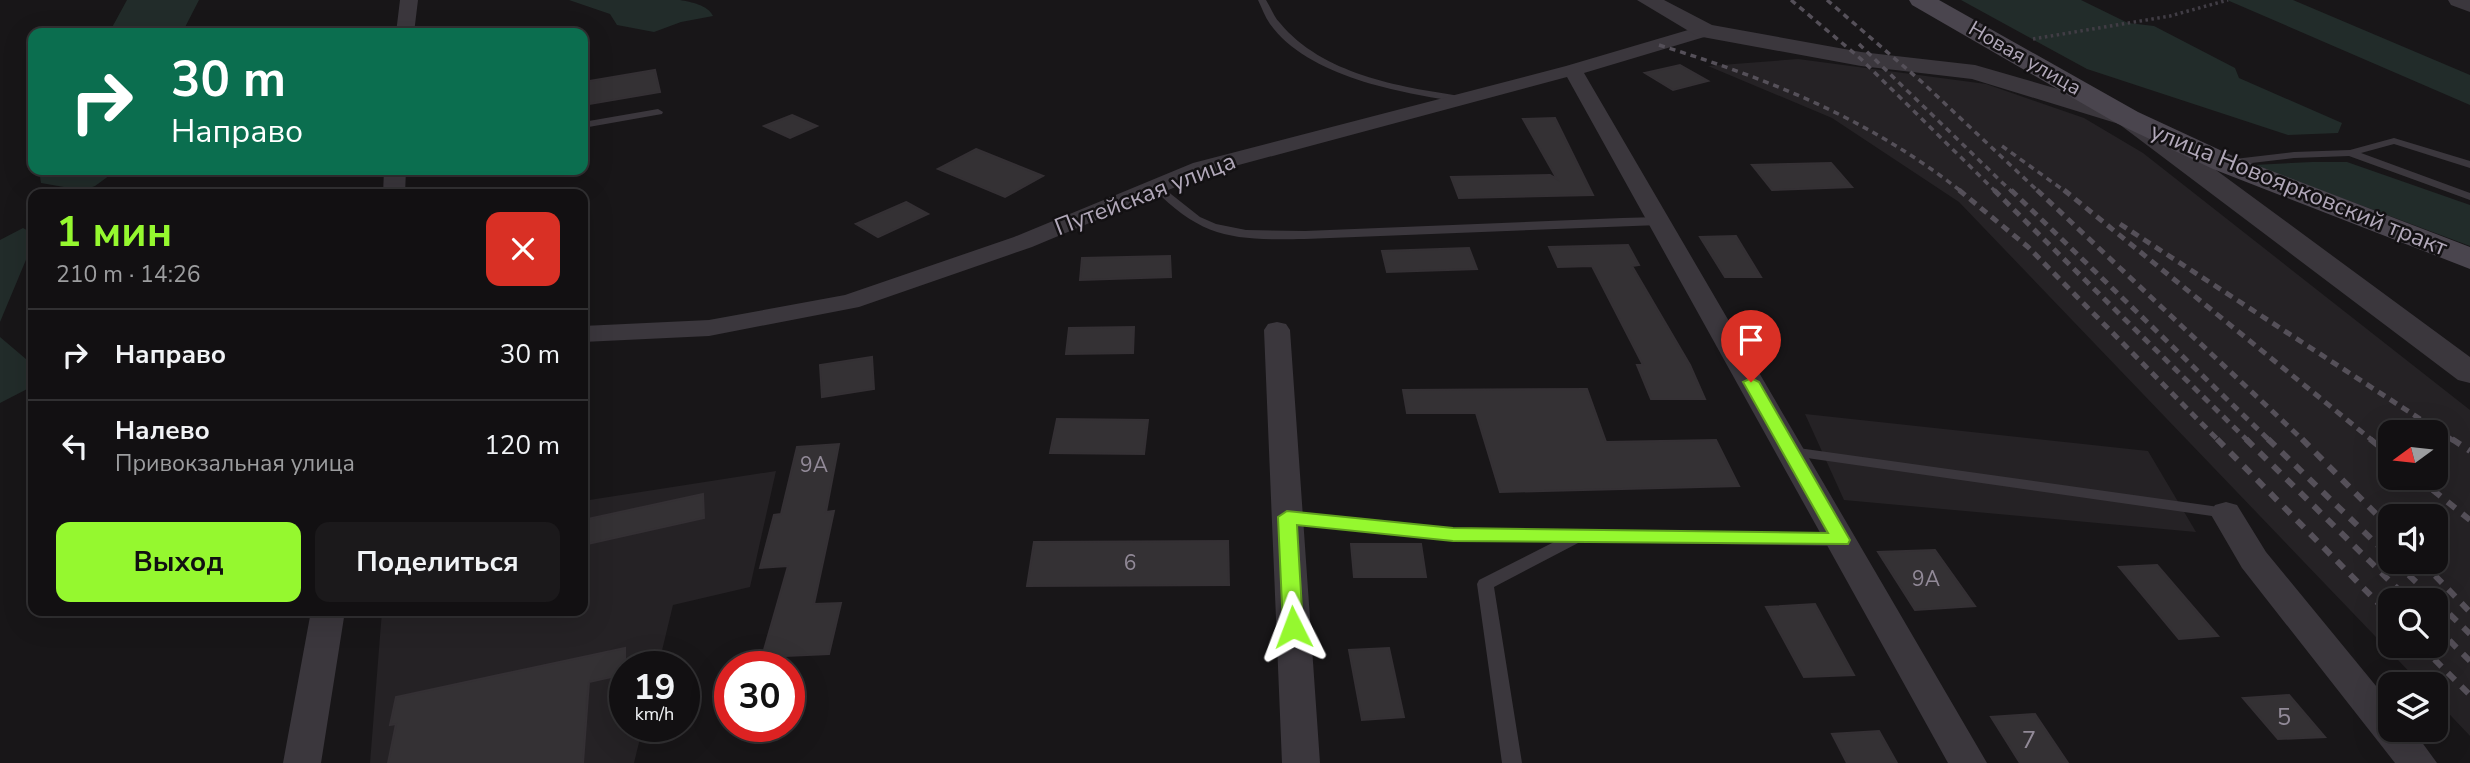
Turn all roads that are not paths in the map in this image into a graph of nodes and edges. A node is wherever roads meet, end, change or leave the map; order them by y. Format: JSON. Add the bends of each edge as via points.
{"nodes":[{"id":1,"x":409,"y":0,"type":"edge"},
{"id":2,"x":1262,"y":0,"type":"edge"},
{"id":3,"x":1648,"y":0,"type":"edge"},
{"id":4,"x":1922,"y":0,"type":"edge"},
{"id":5,"x":2459,"y":0,"type":"edge"},
{"id":6,"x":2470,"y":5,"type":"edge"},
{"id":7,"x":406,"y":28,"type":"edge"},
{"id":8,"x":1705,"y":31,"type":"junction"},
{"id":9,"x":1573,"y":70,"type":"junction"},
{"id":10,"x":1461,"y":99,"type":"junction"},
{"id":11,"x":658,"y":112,"type":"dead end"},
{"id":12,"x":2128,"y":118,"type":"junction"},
{"id":13,"x":588,"y":124,"type":"edge"},
{"id":14,"x":2350,"y":153,"type":"junction"},
{"id":15,"x":2224,"y":163,"type":"junction"},
{"id":16,"x":2470,"y":165,"type":"edge"},
{"id":17,"x":1157,"y":186,"type":"junction"},
{"id":18,"x":2470,"y":197,"type":"edge"},
{"id":19,"x":1659,"y":221,"type":"junction"},
{"id":20,"x":2470,"y":259,"type":"edge"},
{"id":21,"x":1277,"y":330,"type":"dead end"},
{"id":22,"x":588,"y":334,"type":"edge"},
{"id":23,"x":2470,"y":373,"type":"edge"},
{"id":24,"x":1791,"y":452,"type":"junction"},
{"id":25,"x":2226,"y":513,"type":"joint"},
{"id":26,"x":1287,"y":517,"type":"junction"},
{"id":27,"x":1578,"y":536,"type":"junction"},
{"id":28,"x":1841,"y":540,"type":"junction"},
{"id":29,"x":327,"y":616,"type":"edge"},
{"id":30,"x":2378,"y":713,"type":"edge"},
{"id":31,"x":2401,"y":742,"type":"edge"},
{"id":32,"x":302,"y":763,"type":"edge"},
{"id":33,"x":1301,"y":763,"type":"edge"},
{"id":34,"x":1512,"y":763,"type":"edge"},
{"id":35,"x":1968,"y":763,"type":"edge"},
{"id":36,"x":2418,"y":763,"type":"edge"}],
"edges":[{"from":1,"to":7,"type":"street"},
{"from":2,"to":10,"type":"lane","via":[[1275,23],[1293,41],[1335,65],[1375,82]]},
{"from":3,"to":8,"type":"street"},
{"from":4,"to":12,"type":"main road","name":"Новая улица"},
{"from":5,"to":6,"type":"street"},
{"from":8,"to":9,"type":"street","name":"Путейская улица"},
{"from":8,"to":12,"type":"street","via":[[1861,59],[1975,72]]},
{"from":9,"to":10,"type":"street","name":"Путейская улица"},
{"from":9,"to":19,"type":"street"},
{"from":10,"to":17,"type":"street","name":"Путейская улица","via":[[1201,168]]},
{"from":11,"to":13,"type":"lane"},
{"from":12,"to":15,"type":"main road","name":"улица Новоярковский тракт"},
{"from":12,"to":23,"type":"street"},
{"from":14,"to":15,"type":"lane"},
{"from":14,"to":16,"type":"lane","via":[[2394,141]]},
{"from":14,"to":18,"type":"lane"},
{"from":15,"to":20,"type":"main road","name":"улица Новоярковский тракт"},
{"from":17,"to":19,"type":"lane","via":[[1186,216],[1213,228],[1248,232],[1312,234]]},
{"from":17,"to":22,"type":"street","name":"Путейская улица","via":[[1023,242],[850,302],[709,328]]},
{"from":19,"to":24,"type":"street"},
{"from":21,"to":26,"type":"street"},
{"from":24,"to":25,"type":"lane"},
{"from":24,"to":28,"type":"street"},
{"from":25,"to":30,"type":"street","via":[[2254,560]]},
{"from":26,"to":27,"type":"lane","via":[[1453,535]]},
{"from":26,"to":33,"type":"street"},
{"from":27,"to":28,"type":"lane"},
{"from":27,"to":34,"type":"lane","via":[[1485,584]]},
{"from":28,"to":35,"type":"street"},
{"from":29,"to":32,"type":"street"},
{"from":31,"to":36,"type":"street"}]}
